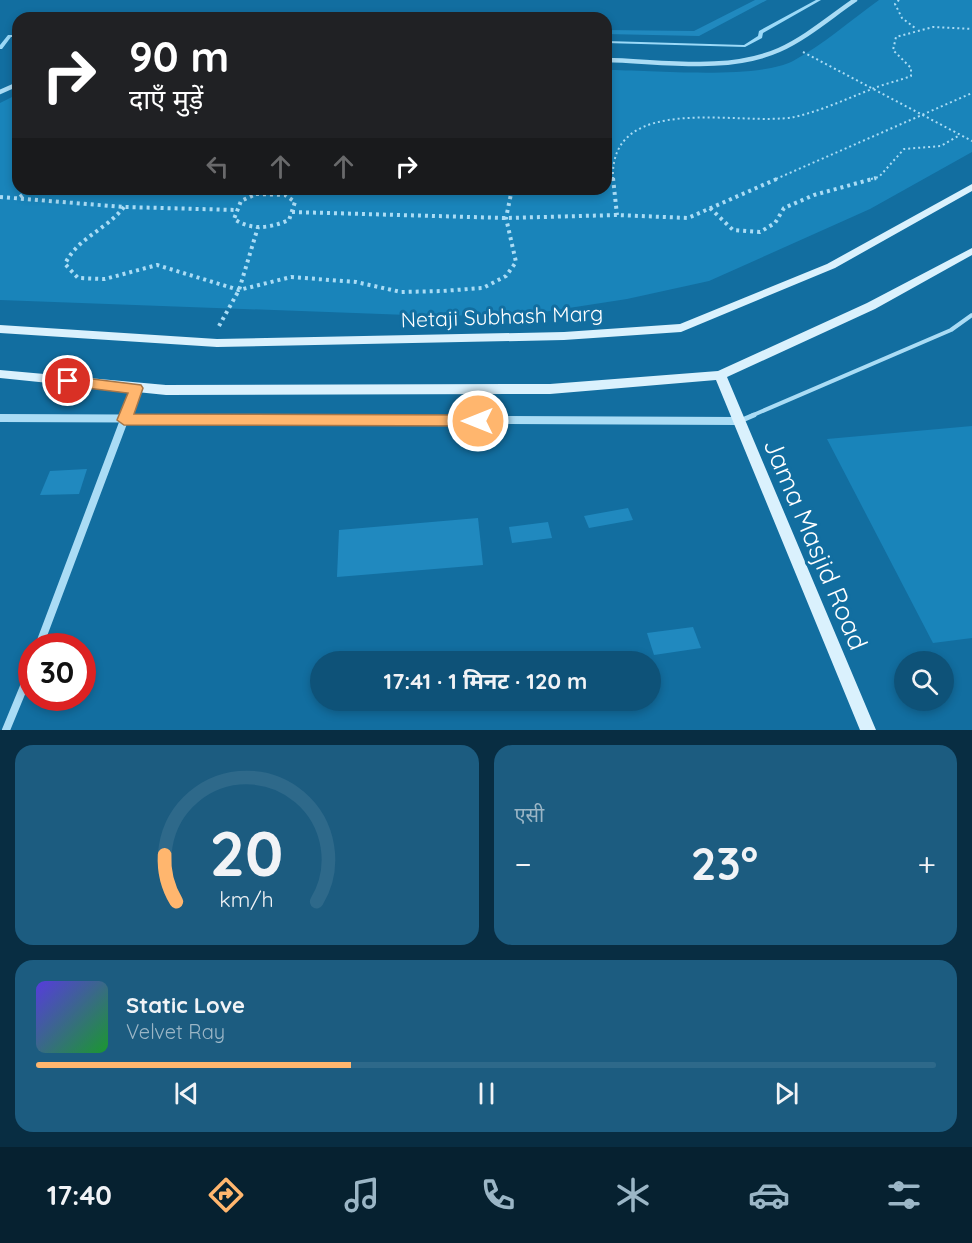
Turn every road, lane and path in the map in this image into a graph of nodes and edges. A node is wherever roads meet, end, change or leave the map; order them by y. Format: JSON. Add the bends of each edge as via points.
{"nodes":[{"id":1,"x":855,"y":0,"type":"edge"},
{"id":2,"x":899,"y":0,"type":"edge"},
{"id":3,"x":915,"y":28,"type":"junction"},
{"id":4,"x":972,"y":29,"type":"edge"},
{"id":5,"x":787,"y":44,"type":"junction"},
{"id":6,"x":612,"y":60,"type":"edge"},
{"id":7,"x":871,"y":89,"type":"junction"},
{"id":8,"x":972,"y":93,"type":"edge"},
{"id":9,"x":923,"y":116,"type":"junction"},
{"id":10,"x":960,"y":135,"type":"junction"},
{"id":11,"x":972,"y":141,"type":"edge"},
{"id":12,"x":972,"y":187,"type":"edge"},
{"id":13,"x":22,"y":195,"type":"edge"},
{"id":14,"x":254,"y":195,"type":"edge"},
{"id":15,"x":285,"y":195,"type":"edge"},
{"id":16,"x":510,"y":195,"type":"edge"},
{"id":17,"x":0,"y":197,"type":"edge"},
{"id":18,"x":19,"y":197,"type":"junction"},
{"id":19,"x":124,"y":207,"type":"junction"},
{"id":20,"x":710,"y":208,"type":"junction"},
{"id":21,"x":237,"y":210,"type":"junction"},
{"id":22,"x":292,"y":212,"type":"junction"},
{"id":23,"x":617,"y":215,"type":"junction"},
{"id":24,"x":506,"y":219,"type":"junction"},
{"id":25,"x":258,"y":227,"type":"junction"},
{"id":26,"x":972,"y":251,"type":"edge"},
{"id":27,"x":239,"y":290,"type":"junction"},
{"id":28,"x":972,"y":315,"type":"edge"},
{"id":29,"x":0,"y":328,"type":"edge"},
{"id":30,"x":209,"y":343,"type":"junction"},
{"id":31,"x":0,"y":374,"type":"edge"},
{"id":32,"x":720,"y":375,"type":"junction"},
{"id":33,"x":136,"y":388,"type":"junction"},
{"id":34,"x":0,"y":418,"type":"edge"},
{"id":35,"x":124,"y":420,"type":"junction"},
{"id":36,"x":738,"y":421,"type":"junction"},
{"id":37,"x":44,"y":633,"type":"edge"},
{"id":38,"x":18,"y":701,"type":"edge"},
{"id":39,"x":6,"y":730,"type":"edge"},
{"id":40,"x":868,"y":730,"type":"edge"}],
"edges":[{"from":1,"to":5,"type":"street"},
{"from":2,"to":3,"type":"path","via":[[895,4],[902,18]]},
{"from":3,"to":4,"type":"path"},
{"from":3,"to":7,"type":"path","via":[[896,37],[893,50],[911,68],[910,76]]},
{"from":5,"to":6,"type":"street","via":[[756,58],[733,61]]},
{"from":5,"to":7,"type":"path"},
{"from":7,"to":9,"type":"path"},
{"from":7,"to":23,"type":"path","via":[[799,116],[690,116],[634,133],[620,147],[614,165]]},
{"from":8,"to":9,"type":"path"},
{"from":9,"to":10,"type":"path"},
{"from":9,"to":20,"type":"path"},
{"from":10,"to":11,"type":"path"},
{"from":10,"to":20,"type":"path","via":[[940,146],[904,149],[879,177],[814,195],[784,208],[775,223],[760,232],[733,230]]},
{"from":12,"to":30,"type":"main road","name":"Netaji Subhash Marg","via":[[831,266],[681,328],[564,336]]},
{"from":13,"to":18,"type":"path"},
{"from":14,"to":21,"type":"path","via":[[241,201]]},
{"from":15,"to":22,"type":"path","via":[[295,202]]},
{"from":16,"to":24,"type":"path"},
{"from":17,"to":18,"type":"path"},
{"from":18,"to":19,"type":"path"},
{"from":19,"to":21,"type":"path"},
{"from":19,"to":27,"type":"path","via":[[111,223],[73,248],[66,264],[78,278],[105,279],[157,265]]},
{"from":20,"to":23,"type":"path","via":[[688,218]]},
{"from":21,"to":25,"type":"path","via":[[234,219],[243,227]]},
{"from":22,"to":24,"type":"path"},
{"from":22,"to":25,"type":"path","via":[[289,220],[274,228]]},
{"from":23,"to":24,"type":"path"},
{"from":24,"to":27,"type":"path","via":[[516,262],[506,276],[483,288],[401,292],[356,282],[291,277]]},
{"from":25,"to":27,"type":"path"},
{"from":26,"to":32,"type":"main road","via":[[871,306]]},
{"from":27,"to":30,"type":"path"},
{"from":28,"to":36,"type":"lane","via":[[951,330]]},
{"from":29,"to":30,"type":"main road","name":"Netaji Subhash Marg"},
{"from":31,"to":33,"type":"main road"},
{"from":32,"to":33,"type":"main road","via":[[550,389]]},
{"from":32,"to":36,"type":"main road","name":"Jama Masjid Road"},
{"from":33,"to":35,"type":"street"},
{"from":34,"to":35,"type":"street"},
{"from":35,"to":36,"type":"street"},
{"from":35,"to":37,"type":"street"},
{"from":36,"to":40,"type":"main road","name":"Jama Masjid Road"},
{"from":38,"to":39,"type":"street"}]}
